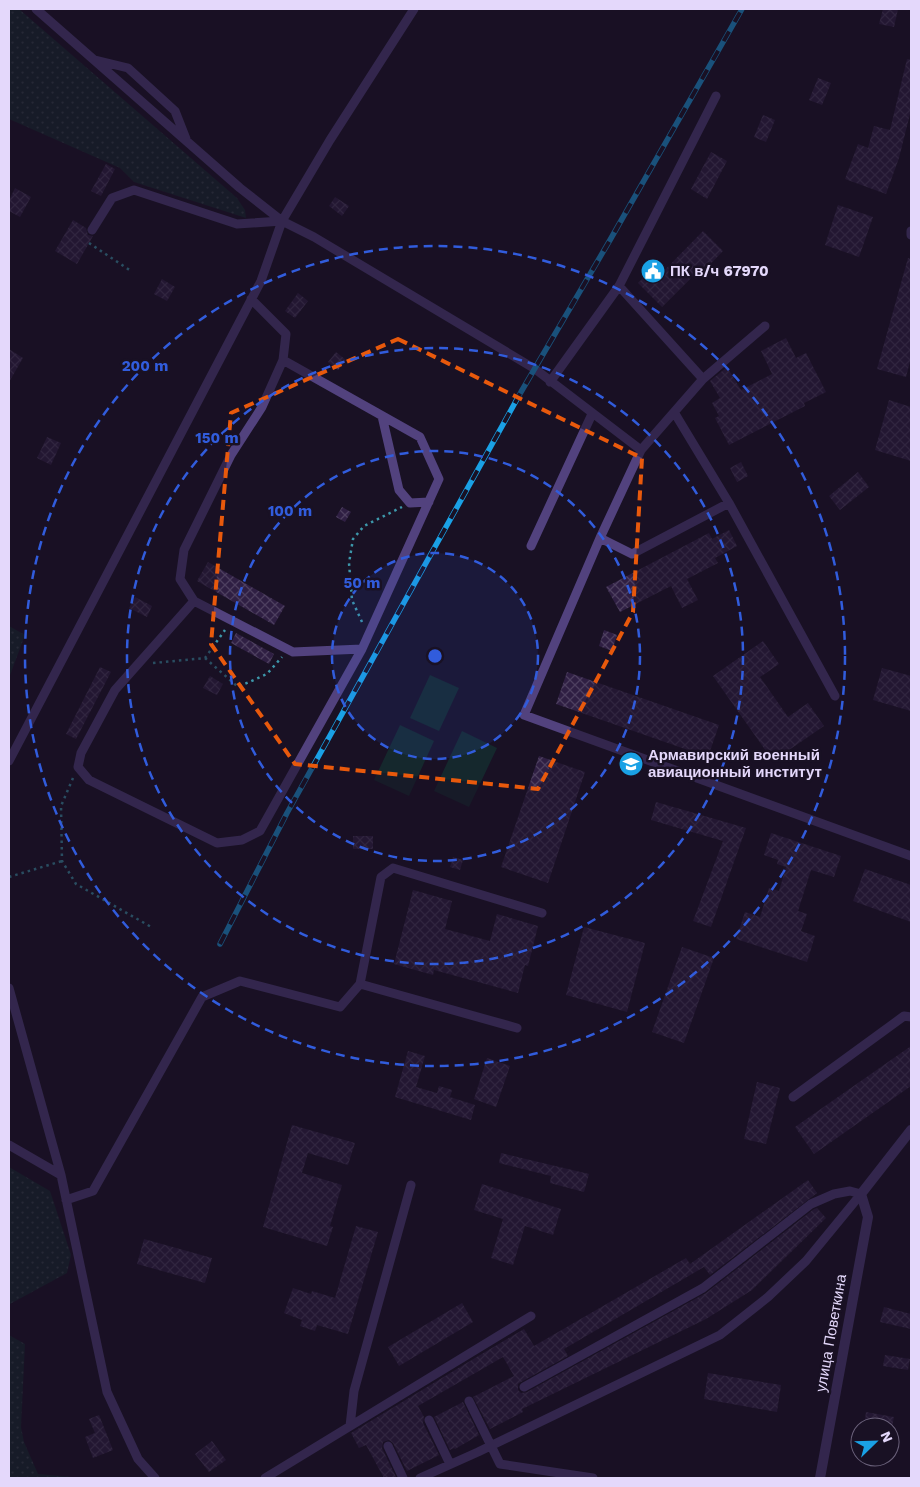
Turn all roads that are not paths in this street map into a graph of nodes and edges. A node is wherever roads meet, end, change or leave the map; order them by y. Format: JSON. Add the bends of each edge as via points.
{"nodes":[{"id":1,"x":36,"y":9,"type":"edge"},
{"id":2,"x":414,"y":9,"type":"edge"},
{"id":3,"x":94,"y":60,"type":"junction"},
{"id":4,"x":716,"y":96,"type":"dead end"},
{"id":5,"x":187,"y":141,"type":"junction"},
{"id":6,"x":282,"y":221,"type":"junction"},
{"id":7,"x":92,"y":230,"type":"dead end"},
{"id":8,"x":911,"y":231,"type":"edge"},
{"id":9,"x":911,"y":236,"type":"edge"},
{"id":10,"x":619,"y":286,"type":"junction"},
{"id":11,"x":251,"y":299,"type":"junction"},
{"id":12,"x":765,"y":326,"type":"dead end"},
{"id":13,"x":283,"y":360,"type":"junction"},
{"id":14,"x":703,"y":379,"type":"junction"},
{"id":15,"x":550,"y":382,"type":"junction"},
{"id":16,"x":674,"y":412,"type":"junction"},
{"id":17,"x":592,"y":414,"type":"junction"},
{"id":18,"x":382,"y":416,"type":"junction"},
{"id":19,"x":641,"y":450,"type":"junction"},
{"id":20,"x":429,"y":502,"type":"junction"},
{"id":21,"x":729,"y":504,"type":"junction"},
{"id":22,"x":600,"y":538,"type":"junction"},
{"id":23,"x":531,"y":546,"type":"dead end"},
{"id":24,"x":194,"y":601,"type":"junction"},
{"id":25,"x":362,"y":649,"type":"junction"},
{"id":26,"x":835,"y":696,"type":"dead end"},
{"id":27,"x":9,"y":761,"type":"edge"},
{"id":28,"x":911,"y":856,"type":"edge"},
{"id":29,"x":542,"y":913,"type":"dead end"},
{"id":30,"x":360,"y":984,"type":"junction"},
{"id":31,"x":9,"y":988,"type":"edge"},
{"id":32,"x":911,"y":1017,"type":"edge"},
{"id":33,"x":517,"y":1028,"type":"dead end"},
{"id":34,"x":793,"y":1097,"type":"dead end"},
{"id":35,"x":911,"y":1130,"type":"edge"},
{"id":36,"x":9,"y":1145,"type":"edge"},
{"id":37,"x":61,"y":1175,"type":"junction"},
{"id":38,"x":411,"y":1185,"type":"dead end"},
{"id":39,"x":861,"y":1194,"type":"junction"},
{"id":40,"x":66,"y":1200,"type":"junction"},
{"id":41,"x":532,"y":1316,"type":"dead end"},
{"id":42,"x":524,"y":1387,"type":"dead end"},
{"id":43,"x":469,"y":1401,"type":"dead end"},
{"id":44,"x":429,"y":1420,"type":"dead end"},
{"id":45,"x":350,"y":1426,"type":"junction"},
{"id":46,"x":388,"y":1446,"type":"dead end"},
{"id":47,"x":492,"y":1446,"type":"junction"},
{"id":48,"x":450,"y":1464,"type":"junction"},
{"id":49,"x":155,"y":1478,"type":"edge"},
{"id":50,"x":265,"y":1478,"type":"edge"},
{"id":51,"x":403,"y":1478,"type":"edge"},
{"id":52,"x":420,"y":1478,"type":"edge"},
{"id":53,"x":592,"y":1478,"type":"edge"},
{"id":54,"x":820,"y":1478,"type":"edge"}],
"edges":[{"from":1,"to":3,"type":"lane"},
{"from":2,"to":6,"type":"lane"},
{"from":3,"to":5,"type":"lane"},
{"from":3,"to":5,"type":"lane","via":[[128,68],[175,111]]},
{"from":4,"to":10,"type":"lane"},
{"from":5,"to":6,"type":"lane"},
{"from":6,"to":7,"type":"lane","via":[[236,224],[134,190],[112,198]]},
{"from":6,"to":11,"type":"lane"},
{"from":6,"to":15,"type":"lane","via":[[501,349]]},
{"from":8,"to":9,"type":"lane"},
{"from":10,"to":14,"type":"lane"},
{"from":10,"to":15,"type":"lane"},
{"from":11,"to":13,"type":"lane","via":[[286,334]]},
{"from":11,"to":27,"type":"lane"},
{"from":12,"to":14,"type":"lane"},
{"from":13,"to":18,"type":"lane"},
{"from":13,"to":24,"type":"lane","via":[[262,408],[231,455],[184,550],[180,579]]},
{"from":14,"to":16,"type":"lane"},
{"from":15,"to":17,"type":"lane"},
{"from":16,"to":19,"type":"lane"},
{"from":16,"to":21,"type":"lane"},
{"from":17,"to":19,"type":"lane"},
{"from":17,"to":23,"type":"lane"},
{"from":18,"to":20,"type":"lane","via":[[400,490],[410,504]]},
{"from":18,"to":20,"type":"lane","via":[[420,437],[439,479]]},
{"from":19,"to":22,"type":"lane"},
{"from":20,"to":25,"type":"lane"},
{"from":21,"to":22,"type":"lane","via":[[632,554]]},
{"from":21,"to":26,"type":"lane"},
{"from":22,"to":28,"type":"lane","via":[[524,715]]},
{"from":24,"to":25,"type":"lane","via":[[293,652]]},
{"from":24,"to":25,"type":"lane","via":[[115,690],[81,753],[78,767],[89,780],[217,843],[242,840],[260,831]]},
{"from":29,"to":30,"type":"lane","via":[[393,868],[381,877]]},
{"from":30,"to":33,"type":"lane"},
{"from":30,"to":40,"type":"lane","via":[[340,1007],[240,981],[202,997],[93,1191]]},
{"from":31,"to":37,"type":"lane"},
{"from":32,"to":34,"type":"lane","via":[[904,1016]]},
{"from":35,"to":39,"type":"street"},
{"from":36,"to":37,"type":"lane"},
{"from":37,"to":40,"type":"lane"},
{"from":38,"to":45,"type":"lane","via":[[354,1391]]},
{"from":39,"to":42,"type":"lane","via":[[850,1191],[834,1194],[811,1204],[703,1288]]},
{"from":39,"to":47,"type":"lane","via":[[806,1261],[768,1297],[720,1335]]},
{"from":39,"to":54,"type":"street","name":"улица Поветкина","via":[[868,1217]]},
{"from":40,"to":49,"type":"lane","via":[[107,1392],[138,1459]]},
{"from":41,"to":45,"type":"lane"},
{"from":43,"to":47,"type":"lane"},
{"from":44,"to":48,"type":"lane"},
{"from":45,"to":50,"type":"lane"},
{"from":46,"to":51,"type":"lane"},
{"from":47,"to":48,"type":"lane"},
{"from":47,"to":53,"type":"lane","via":[[500,1464]]},
{"from":48,"to":52,"type":"lane"}]}
